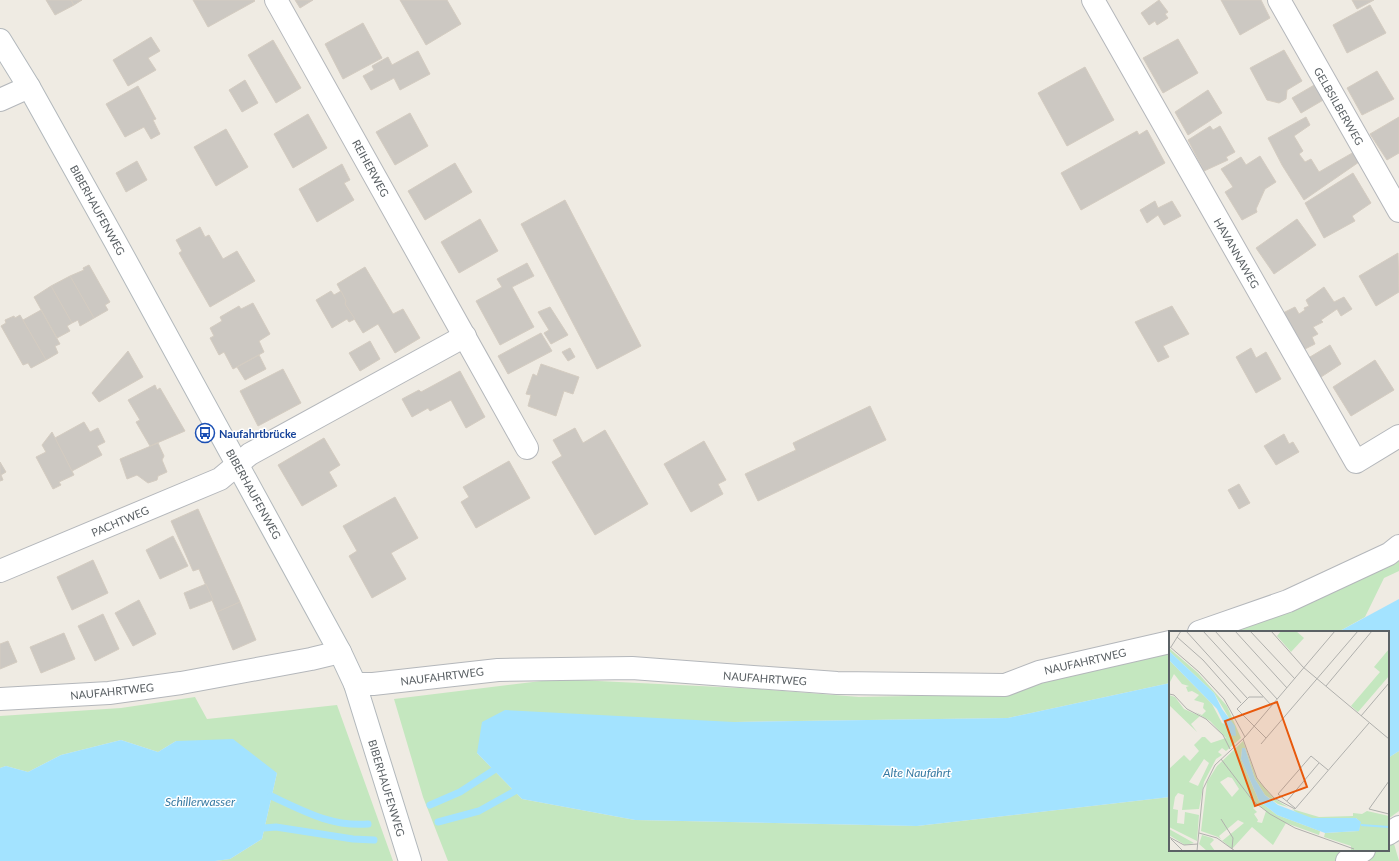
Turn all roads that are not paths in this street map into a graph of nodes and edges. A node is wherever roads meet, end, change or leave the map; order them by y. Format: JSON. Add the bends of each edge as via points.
{"nodes":[{"id":1,"x":276,"y":0,"type":"edge"},
{"id":2,"x":1093,"y":0,"type":"edge"},
{"id":3,"x":1279,"y":0,"type":"edge"},
{"id":4,"x":0,"y":40,"type":"edge"},
{"id":5,"x":29,"y":87,"type":"junction"},
{"id":6,"x":0,"y":100,"type":"edge"},
{"id":7,"x":1399,"y":211,"type":"edge"},
{"id":8,"x":465,"y":336,"type":"junction"},
{"id":9,"x":1399,"y":436,"type":"edge"},
{"id":10,"x":527,"y":448,"type":"dead end"},
{"id":11,"x":237,"y":465,"type":"junction"},
{"id":12,"x":1399,"y":546,"type":"edge"},
{"id":13,"x":0,"y":571,"type":"edge"},
{"id":14,"x":1202,"y":631,"type":"edge"},
{"id":15,"x":1169,"y":642,"type":"edge"},
{"id":16,"x":340,"y":652,"type":"junction"},
{"id":17,"x":355,"y":684,"type":"junction"},
{"id":18,"x":0,"y":699,"type":"edge"},
{"id":19,"x":1399,"y":827,"type":"edge"},
{"id":20,"x":1389,"y":833,"type":"edge"},
{"id":21,"x":1362,"y":851,"type":"edge"},
{"id":22,"x":407,"y":854,"type":"edge"},
{"id":23,"x":1347,"y":861,"type":"edge"}],
"edges":[{"from":1,"to":8,"type":"street","name":"REIHERWEG"},
{"from":2,"to":9,"type":"street","name":"HAVANNAWEG","via":[[1356,462]]},
{"from":3,"to":7,"type":"street","name":"GELBSILBERWEG"},
{"from":4,"to":5,"type":"street","name":"BIBERHAUFENWEG"},
{"from":5,"to":6,"type":"street"},
{"from":5,"to":11,"type":"street","name":"BIBERHAUFENWEG"},
{"from":8,"to":10,"type":"street","name":"REIHERWEG"},
{"from":8,"to":11,"type":"street","via":[[250,454]]},
{"from":11,"to":13,"type":"street","name":"PACHTWEG","via":[[216,481]]},
{"from":11,"to":16,"type":"street","name":"BIBERHAUFENWEG"},
{"from":12,"to":14,"type":"street","via":[[1389,554],[1288,601]]},
{"from":15,"to":17,"type":"street","name":"NAUFAHRTWEG","via":[[1039,672],[1005,684],[837,683],[632,668],[498,670]]},
{"from":16,"to":17,"type":"street","name":"BIBERHAUFENWEG"},
{"from":16,"to":18,"type":"street","name":"NAUFAHRTWEG","via":[[196,680],[109,693]]},
{"from":17,"to":22,"type":"street","name":"BIBERHAUFENWEG"},
{"from":19,"to":20,"type":"street"},
{"from":21,"to":23,"type":"street"}]}
